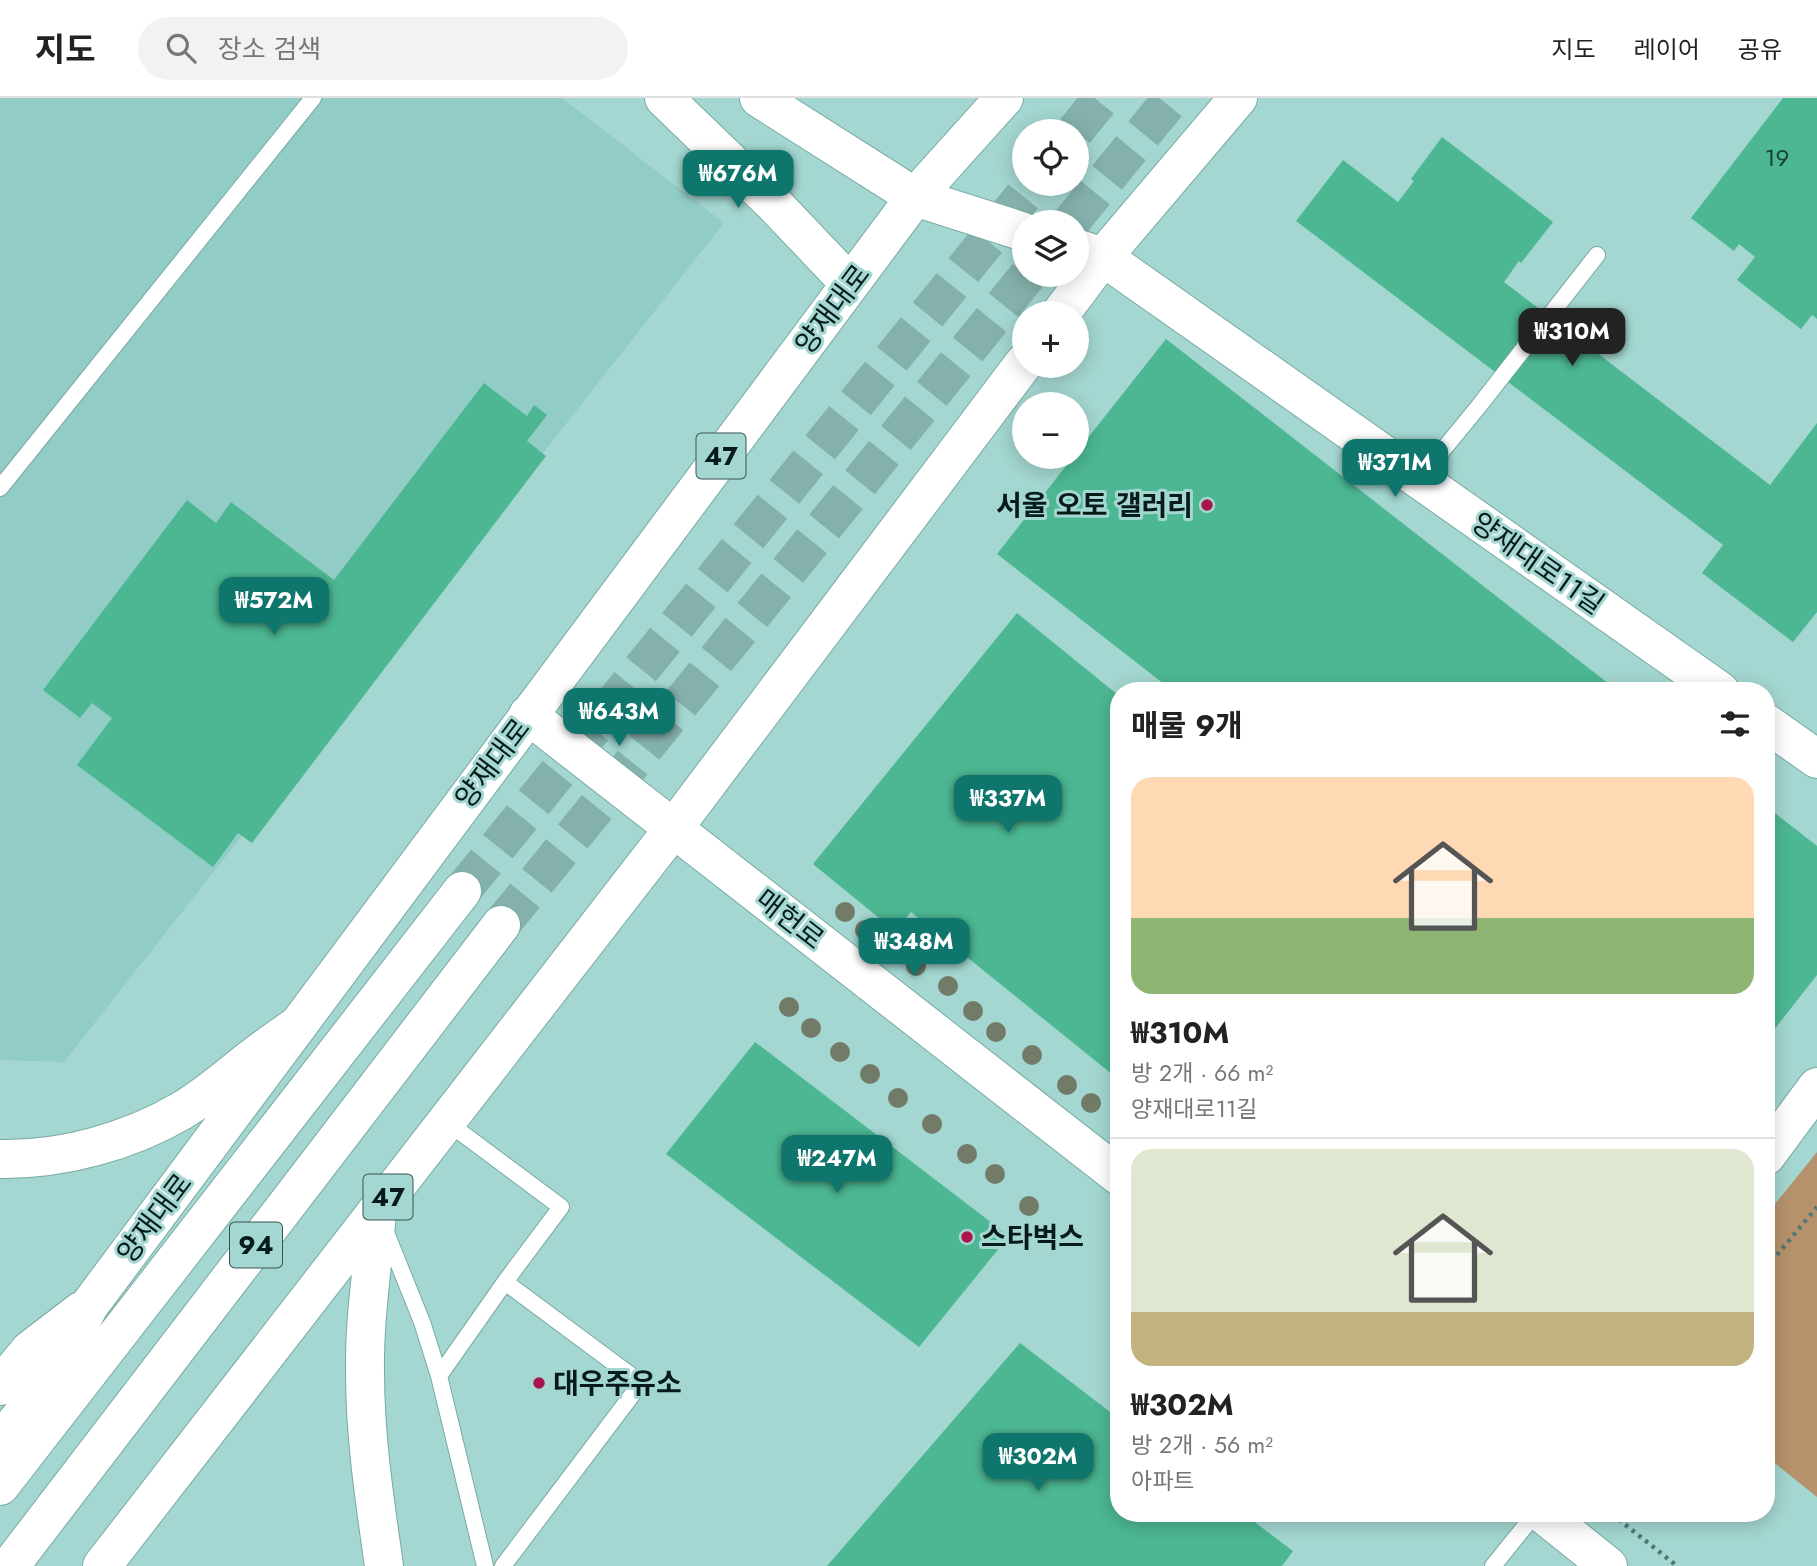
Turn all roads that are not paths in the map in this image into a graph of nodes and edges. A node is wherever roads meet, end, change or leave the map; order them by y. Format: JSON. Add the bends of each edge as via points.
{"nodes":[{"id":1,"x":313,"y":98,"type":"edge"},
{"id":2,"x":664,"y":98,"type":"edge"},
{"id":3,"x":759,"y":98,"type":"edge"},
{"id":4,"x":810,"y":98,"type":"edge"},
{"id":5,"x":1004,"y":98,"type":"edge"},
{"id":6,"x":1238,"y":98,"type":"edge"},
{"id":7,"x":915,"y":197,"type":"junction"},
{"id":8,"x":1012,"y":228,"type":"edge"},
{"id":9,"x":1090,"y":253,"type":"edge"},
{"id":10,"x":1597,"y":255,"type":"dead end"},
{"id":11,"x":850,"y":284,"type":"junction"},
{"id":12,"x":1067,"y":301,"type":"edge"},
{"id":13,"x":1013,"y":378,"type":"edge"},
{"id":14,"x":1419,"y":479,"type":"junction"},
{"id":15,"x":0,"y":488,"type":"edge"},
{"id":16,"x":1707,"y":682,"type":"edge"},
{"id":17,"x":527,"y":715,"type":"junction"},
{"id":18,"x":1775,"y":729,"type":"edge"},
{"id":19,"x":1817,"y":759,"type":"edge"},
{"id":20,"x":673,"y":829,"type":"junction"},
{"id":21,"x":463,"y":891,"type":"tunnel mouth"},
{"id":22,"x":502,"y":925,"type":"tunnel mouth"},
{"id":23,"x":299,"y":1025,"type":"junction"},
{"id":24,"x":1817,"y":1087,"type":"edge"},
{"id":25,"x":446,"y":1122,"type":"junction"},
{"id":26,"x":1775,"y":1144,"type":"edge"},
{"id":27,"x":0,"y":1159,"type":"edge"},
{"id":28,"x":1110,"y":1169,"type":"edge"},
{"id":29,"x":377,"y":1211,"type":"junction"},
{"id":30,"x":505,"y":1282,"type":"junction"},
{"id":31,"x":89,"y":1306,"type":"junction"},
{"id":32,"x":439,"y":1376,"type":"junction"},
{"id":33,"x":0,"y":1386,"type":"edge"},
{"id":34,"x":0,"y":1442,"type":"edge"},
{"id":35,"x":0,"y":1486,"type":"edge"},
{"id":36,"x":1529,"y":1522,"type":"edge"},
{"id":37,"x":1553,"y":1522,"type":"edge"},
{"id":38,"x":10,"y":1566,"type":"edge"},
{"id":39,"x":102,"y":1566,"type":"edge"},
{"id":40,"x":384,"y":1566,"type":"edge"},
{"id":41,"x":485,"y":1566,"type":"edge"},
{"id":42,"x":503,"y":1566,"type":"edge"},
{"id":43,"x":1493,"y":1566,"type":"edge"},
{"id":44,"x":1608,"y":1566,"type":"edge"}],
"edges":[{"from":1,"to":15,"type":"lane"},
{"from":2,"to":11,"type":"main road"},
{"from":3,"to":7,"type":"main road"},
{"from":4,"to":7,"type":"main road"},
{"from":5,"to":7,"type":"main road","name":"양재대로","number":"47"},
{"from":6,"to":9,"type":"main road"},
{"from":7,"to":8,"type":"main road"},
{"from":7,"to":11,"type":"main road","name":"양재대로","number":"47"},
{"from":9,"to":12,"type":"main road"},
{"from":9,"to":14,"type":"main road","name":"양재대로11길"},
{"from":10,"to":14,"type":"lane"},
{"from":11,"to":17,"type":"main road","name":"양재대로","number":"47"},
{"from":13,"to":20,"type":"main road","number":"47"},
{"from":14,"to":16,"type":"main road","name":"양재대로11길"},
{"from":17,"to":20,"type":"main road","name":"매헌로"},
{"from":17,"to":23,"type":"main road","name":"양재대로","number":"47"},
{"from":18,"to":19,"type":"main road"},
{"from":20,"to":25,"type":"main road","number":"47"},
{"from":20,"to":28,"type":"main road","name":"매헌로"},
{"from":21,"to":35,"type":"main road","name":"양재대로","number":"94"},
{"from":22,"to":38,"type":"main road","number":"94"},
{"from":23,"to":27,"type":"main road","via":[[212,1091],[154,1124],[69,1152]]},
{"from":23,"to":31,"type":"main road","name":"양재대로","number":"47"},
{"from":24,"to":26,"type":"main road"},
{"from":25,"to":29,"type":"main road","number":"47"},
{"from":25,"to":30,"type":"lane","via":[[561,1207]]},
{"from":29,"to":32,"type":"lane"},
{"from":29,"to":39,"type":"main road","number":"47"},
{"from":29,"to":40,"type":"main road","via":[[365,1371],[370,1462]]},
{"from":30,"to":32,"type":"lane"},
{"from":30,"to":42,"type":"lane","via":[[641,1383]]},
{"from":31,"to":33,"type":"main road","via":[[30,1350]]},
{"from":31,"to":34,"type":"main road","name":"양재대로","number":"47","via":[[53,1377]]},
{"from":32,"to":41,"type":"lane"},
{"from":36,"to":43,"type":"lane"},
{"from":37,"to":44,"type":"main road"}]}
